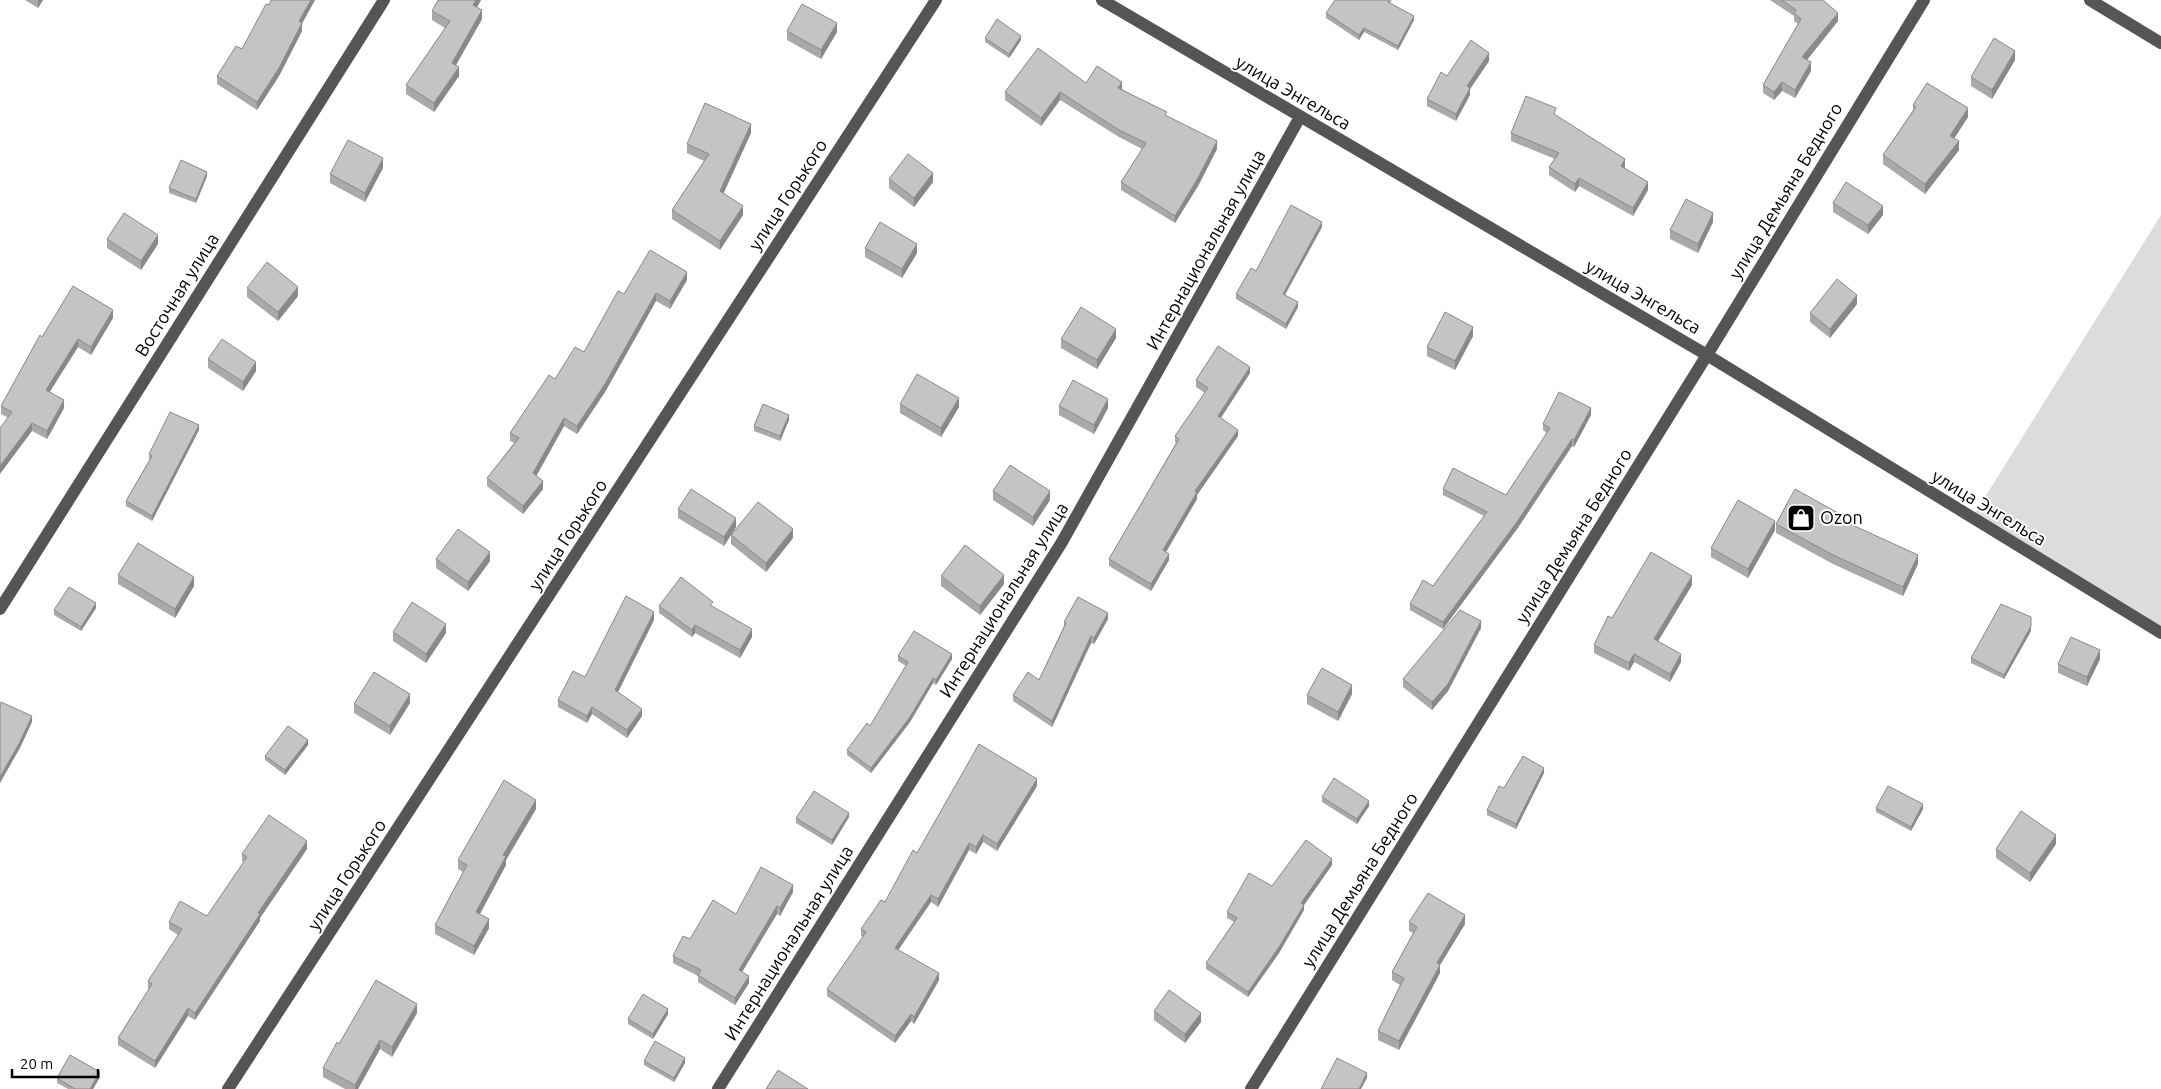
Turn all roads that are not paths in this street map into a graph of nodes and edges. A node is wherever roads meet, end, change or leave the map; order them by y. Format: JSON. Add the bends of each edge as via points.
{"nodes":[{"id":1,"x":384,"y":0,"type":"edge"},
{"id":2,"x":936,"y":0,"type":"edge"},
{"id":3,"x":1102,"y":0,"type":"edge"},
{"id":4,"x":1924,"y":0,"type":"edge"},
{"id":5,"x":2090,"y":0,"type":"edge"},
{"id":6,"x":2161,"y":43,"type":"edge"},
{"id":7,"x":1300,"y":117,"type":"junction"},
{"id":8,"x":1707,"y":355,"type":"junction"},
{"id":9,"x":0,"y":610,"type":"edge"},
{"id":10,"x":2161,"y":633,"type":"edge"},
{"id":11,"x":228,"y":1089,"type":"edge"},
{"id":12,"x":718,"y":1089,"type":"edge"},
{"id":13,"x":1251,"y":1089,"type":"edge"}],
"edges":[{"from":1,"to":9,"type":"street","name":"Восточная улица"},
{"from":2,"to":11,"type":"street","name":"улица Горького"},
{"from":3,"to":7,"type":"street","name":"улица Энгельса"},
{"from":4,"to":8,"type":"street","name":"улица Демьяна Бедного"},
{"from":5,"to":6,"type":"street"},
{"from":7,"to":8,"type":"street","name":"улица Энгельса"},
{"from":7,"to":12,"type":"street","name":"Интернациональная улица","via":[[1062,542]]},
{"from":8,"to":10,"type":"street","name":"улица Энгельса"},
{"from":8,"to":13,"type":"street","name":"улица Демьяна Бедного"}]}
